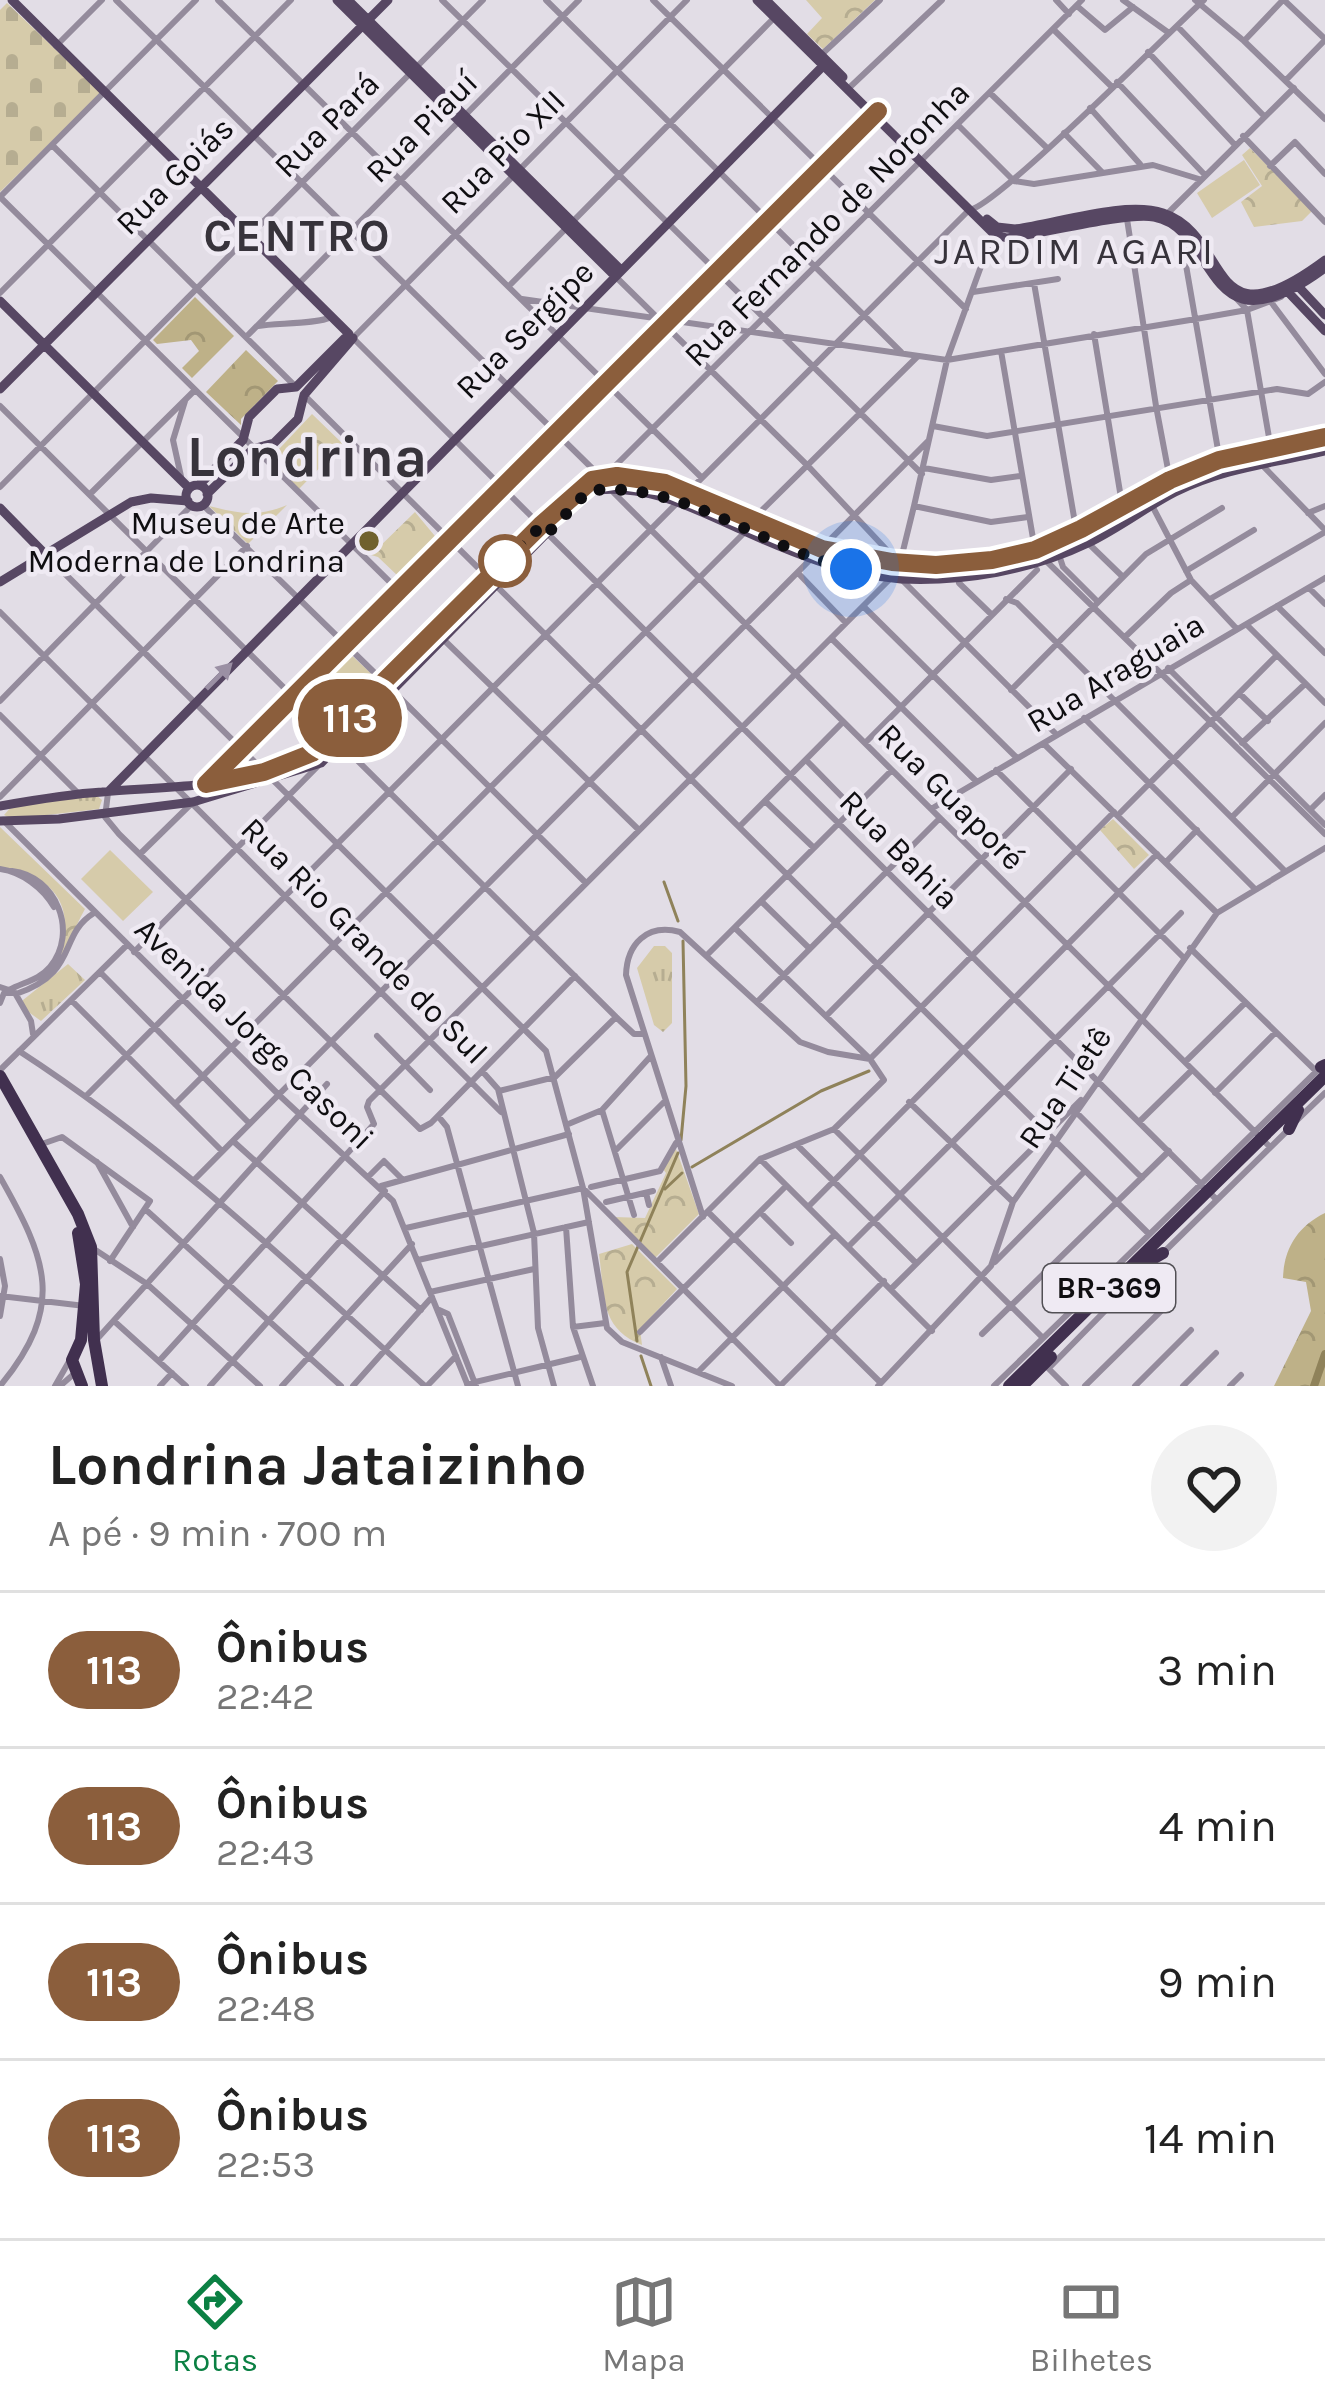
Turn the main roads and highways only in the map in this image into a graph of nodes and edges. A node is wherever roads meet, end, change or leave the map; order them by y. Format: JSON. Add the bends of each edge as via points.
{"nodes":[{"id":1,"x":337,"y":0,"type":"edge"},
{"id":2,"x":348,"y":0,"type":"edge"},
{"id":3,"x":388,"y":0,"type":"edge"},
{"id":4,"x":757,"y":0,"type":"edge"},
{"id":5,"x":766,"y":0,"type":"edge"},
{"id":6,"x":6,"y":2,"type":"edge"},
{"id":7,"x":365,"y":23,"type":"junction"},
{"id":8,"x":823,"y":60,"type":"junction"},
{"id":9,"x":199,"y":188,"type":"junction"},
{"id":10,"x":974,"y":212,"type":"junction"},
{"id":11,"x":1126,"y":215,"type":"junction"},
{"id":12,"x":1192,"y":250,"type":"junction"},
{"id":13,"x":1325,"y":264,"type":"edge"},
{"id":14,"x":618,"y":273,"type":"junction"},
{"id":15,"x":1292,"y":288,"type":"junction"},
{"id":16,"x":0,"y":297,"type":"edge"},
{"id":17,"x":1325,"y":315,"type":"edge"},
{"id":18,"x":1325,"y":331,"type":"edge"},
{"id":19,"x":44,"y":344,"type":"junction"},
{"id":20,"x":304,"y":387,"type":"junction"},
{"id":21,"x":0,"y":389,"type":"edge"},
{"id":22,"x":1325,"y":436,"type":"edge"},
{"id":23,"x":234,"y":450,"type":"junction"},
{"id":24,"x":1320,"y":452,"type":"edge"},
{"id":25,"x":249,"y":453,"type":"junction"},
{"id":26,"x":194,"y":495,"type":"junction"},
{"id":27,"x":0,"y":508,"type":"edge"},
{"id":28,"x":541,"y":530,"type":"junction"},
{"id":29,"x":43,"y":552,"type":"junction"},
{"id":30,"x":3,"y":577,"type":"edge"},
{"id":31,"x":497,"y":582,"type":"junction"},
{"id":32,"x":389,"y":687,"type":"junction"},
{"id":33,"x":337,"y":739,"type":"junction"},
{"id":34,"x":268,"y":776,"type":"junction"},
{"id":35,"x":0,"y":801,"type":"edge"},
{"id":36,"x":106,"y":803,"type":"junction"},
{"id":37,"x":1,"y":820,"type":"edge"},
{"id":38,"x":0,"y":1073,"type":"edge"},
{"id":39,"x":1323,"y":1074,"type":"edge"},
{"id":40,"x":0,"y":1090,"type":"edge"},
{"id":41,"x":1298,"y":1110,"type":"junction"},
{"id":42,"x":1288,"y":1129,"type":"road end"},
{"id":43,"x":1263,"y":1140,"type":"junction"},
{"id":44,"x":1210,"y":1193,"type":"junction"},
{"id":45,"x":1163,"y":1253,"type":"road end"},
{"id":46,"x":1140,"y":1266,"type":"junction"},
{"id":47,"x":90,"y":1340,"type":"junction"},
{"id":48,"x":1064,"y":1342,"type":"junction"},
{"id":49,"x":1052,"y":1364,"type":"road end"},
{"id":50,"x":78,"y":1380,"type":"edge"},
{"id":51,"x":100,"y":1381,"type":"edge"},
{"id":52,"x":1009,"y":1386,"type":"edge"},
{"id":53,"x":1026,"y":1386,"type":"edge"}],
"edges":[{"from":1,"to":7,"type":"main road"},
{"from":2,"to":7,"type":"main road"},
{"from":3,"to":7,"type":"main road","name":"Rua Goiás"},
{"from":4,"to":8,"type":"main road"},
{"from":5,"to":8,"type":"main road"},
{"from":6,"to":9,"type":"main road"},
{"from":7,"to":9,"type":"main road","name":"Rua Goiás"},
{"from":7,"to":14,"type":"main road"},
{"from":8,"to":10,"type":"main road"},
{"from":8,"to":14,"type":"main road","name":"Rua Sergipe"},
{"from":9,"to":19,"type":"main road","name":"Rua Goiás"},
{"from":9,"to":20,"type":"main road","via":[[347,341]]},
{"from":10,"to":11,"type":"main road","via":[[1008,229]]},
{"from":10,"to":11,"type":"main road","via":[[1007,238]]},
{"from":11,"to":12,"type":"main road","via":[[1157,218]]},
{"from":11,"to":12,"type":"main road","via":[[1167,214],[1185,225]]},
{"from":12,"to":15,"type":"main road","via":[[1235,288]]},
{"from":12,"to":15,"type":"main road","via":[[1231,293],[1252,298]]},
{"from":13,"to":15,"type":"main road"},
{"from":36,"to":14,"type":"main road","name":"Rua Sergipe","one_way":true,"via":[[143,752]]},
{"from":15,"to":17,"type":"main road"},
{"from":15,"to":18,"type":"main road"},
{"from":16,"to":19,"type":"main road"},
{"from":19,"to":21,"type":"main road","name":"Rua Goiás"},
{"from":19,"to":26,"type":"main road"},
{"from":20,"to":23,"type":"main road","via":[[277,389],[245,422]]},
{"from":20,"to":25,"type":"main road","via":[[298,419],[274,443]]},
{"from":22,"to":28,"type":"main road","via":[[1219,460],[1034,545],[972,562],[900,563],[822,549],[640,478],[584,485]]},
{"from":23,"to":25,"type":"main road"},
{"from":23,"to":26,"type":"main road"},
{"from":24,"to":28,"type":"main road","via":[[1222,473],[1088,543],[959,578],[896,578],[811,560],[680,501],[618,493],[588,491]]},
{"from":25,"to":26,"type":"main road"},
{"from":26,"to":29,"type":"main road","via":[[147,494]]},
{"from":27,"to":29,"type":"main road"},
{"from":28,"to":31,"type":"main road"},
{"from":29,"to":30,"type":"main road"},
{"from":31,"to":32,"type":"main road"},
{"from":31,"to":32,"type":"main road"},
{"from":32,"to":33,"type":"main road"},
{"from":33,"to":34,"type":"main road"},
{"from":33,"to":34,"type":"main road","via":[[321,764]]},
{"from":34,"to":36,"type":"main road"},
{"from":34,"to":36,"type":"main road","via":[[193,802]]},
{"from":35,"to":36,"type":"main road","via":[[96,792]]},
{"from":36,"to":37,"type":"main road"},
{"from":38,"to":47,"type":"highway","via":[[91,1247]]},
{"from":39,"to":41,"type":"highway","number":"BR-369"},
{"from":39,"to":43,"type":"highway","number":"BR-369"},
{"from":40,"to":47,"type":"highway","via":[[74,1222]]},
{"from":41,"to":42,"type":"highway"},
{"from":41,"to":43,"type":"highway","number":"BR-369"},
{"from":43,"to":44,"type":"highway","number":"BR-369"},
{"from":44,"to":46,"type":"highway","number":"BR-369"},
{"from":44,"to":52,"type":"highway","number":"BR-369"},
{"from":45,"to":46,"type":"highway"},
{"from":46,"to":48,"type":"highway","number":"BR-369"},
{"from":47,"to":50,"type":"highway","via":[[73,1355]]},
{"from":47,"to":51,"type":"highway"},
{"from":48,"to":49,"type":"highway"},
{"from":48,"to":53,"type":"highway","number":"BR-369"},
{"from":50,"to":51,"type":"highway"}]}
